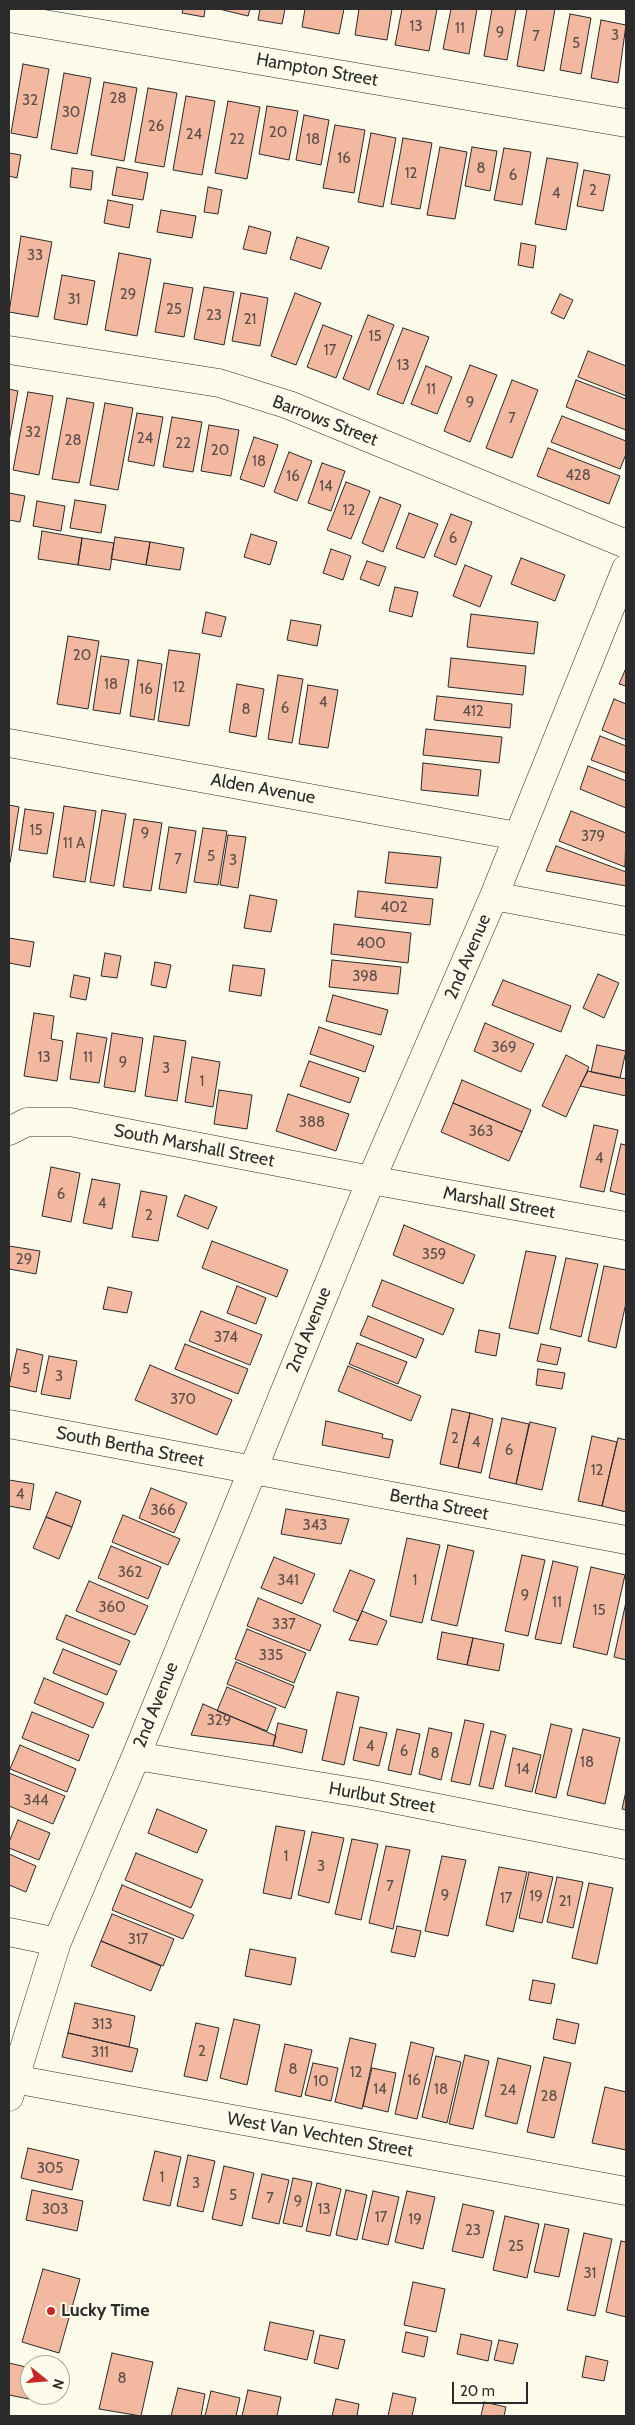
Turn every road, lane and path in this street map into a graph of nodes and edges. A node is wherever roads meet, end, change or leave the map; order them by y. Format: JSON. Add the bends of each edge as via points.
{"nodes":[{"id":1,"x":9,"y":18,"type":"edge"},
{"id":2,"x":626,"y":123,"type":"edge"},
{"id":3,"x":9,"y":350,"type":"edge"},
{"id":4,"x":626,"y":544,"type":"edge"},
{"id":5,"x":626,"y":569,"type":"edge"},
{"id":6,"x":618,"y":612,"type":"edge"},
{"id":7,"x":9,"y":743,"type":"edge"},
{"id":8,"x":517,"y":836,"type":"junction"},
{"id":9,"x":494,"y":896,"type":"junction"},
{"id":10,"x":626,"y":921,"type":"edge"},
{"id":11,"x":14,"y":1129,"type":"edge"},
{"id":12,"x":371,"y":1180,"type":"junction"},
{"id":13,"x":626,"y":1226,"type":"edge"},
{"id":14,"x":9,"y":1424,"type":"edge"},
{"id":15,"x":252,"y":1470,"type":"junction"},
{"id":16,"x":626,"y":1540,"type":"edge"},
{"id":17,"x":136,"y":1756,"type":"junction"},
{"id":18,"x":626,"y":1845,"type":"edge"},
{"id":19,"x":9,"y":1932,"type":"edge"},
{"id":20,"x":57,"y":1942,"type":"junction"},
{"id":21,"x":12,"y":2088,"type":"edge"},
{"id":22,"x":626,"y":2191,"type":"edge"}],
"edges":[{"from":1,"to":2,"type":"street","name":"Hampton Street"},
{"from":3,"to":4,"type":"street","name":"Barrows Street","via":[[219,383],[289,405]]},
{"from":5,"to":6,"type":"street","name":"2nd Avenue"},
{"from":6,"to":8,"type":"street","name":"2nd Avenue"},
{"from":7,"to":8,"type":"street","name":"Alden Avenue"},
{"from":8,"to":9,"type":"street","name":"2nd Avenue"},
{"from":9,"to":10,"type":"street"},
{"from":9,"to":12,"type":"street","name":"2nd Avenue"},
{"from":11,"to":12,"type":"street","name":"South Marshall Street","via":[[26,1122],[70,1122]]},
{"from":12,"to":13,"type":"street","name":"Marshall Street"},
{"from":12,"to":15,"type":"street","name":"2nd Avenue"},
{"from":14,"to":15,"type":"street","name":"South Bertha Street"},
{"from":15,"to":16,"type":"street","name":"Bertha Street"},
{"from":15,"to":17,"type":"street","name":"2nd Avenue"},
{"from":17,"to":18,"type":"street","name":"Hurlbut Street","via":[[367,1794]]},
{"from":17,"to":20,"type":"street","name":"2nd Avenue"},
{"from":19,"to":20,"type":"street"},
{"from":20,"to":21,"type":"street","name":"2nd Avenue"},
{"from":21,"to":22,"type":"street","name":"West Van Vechten Street"}]}
